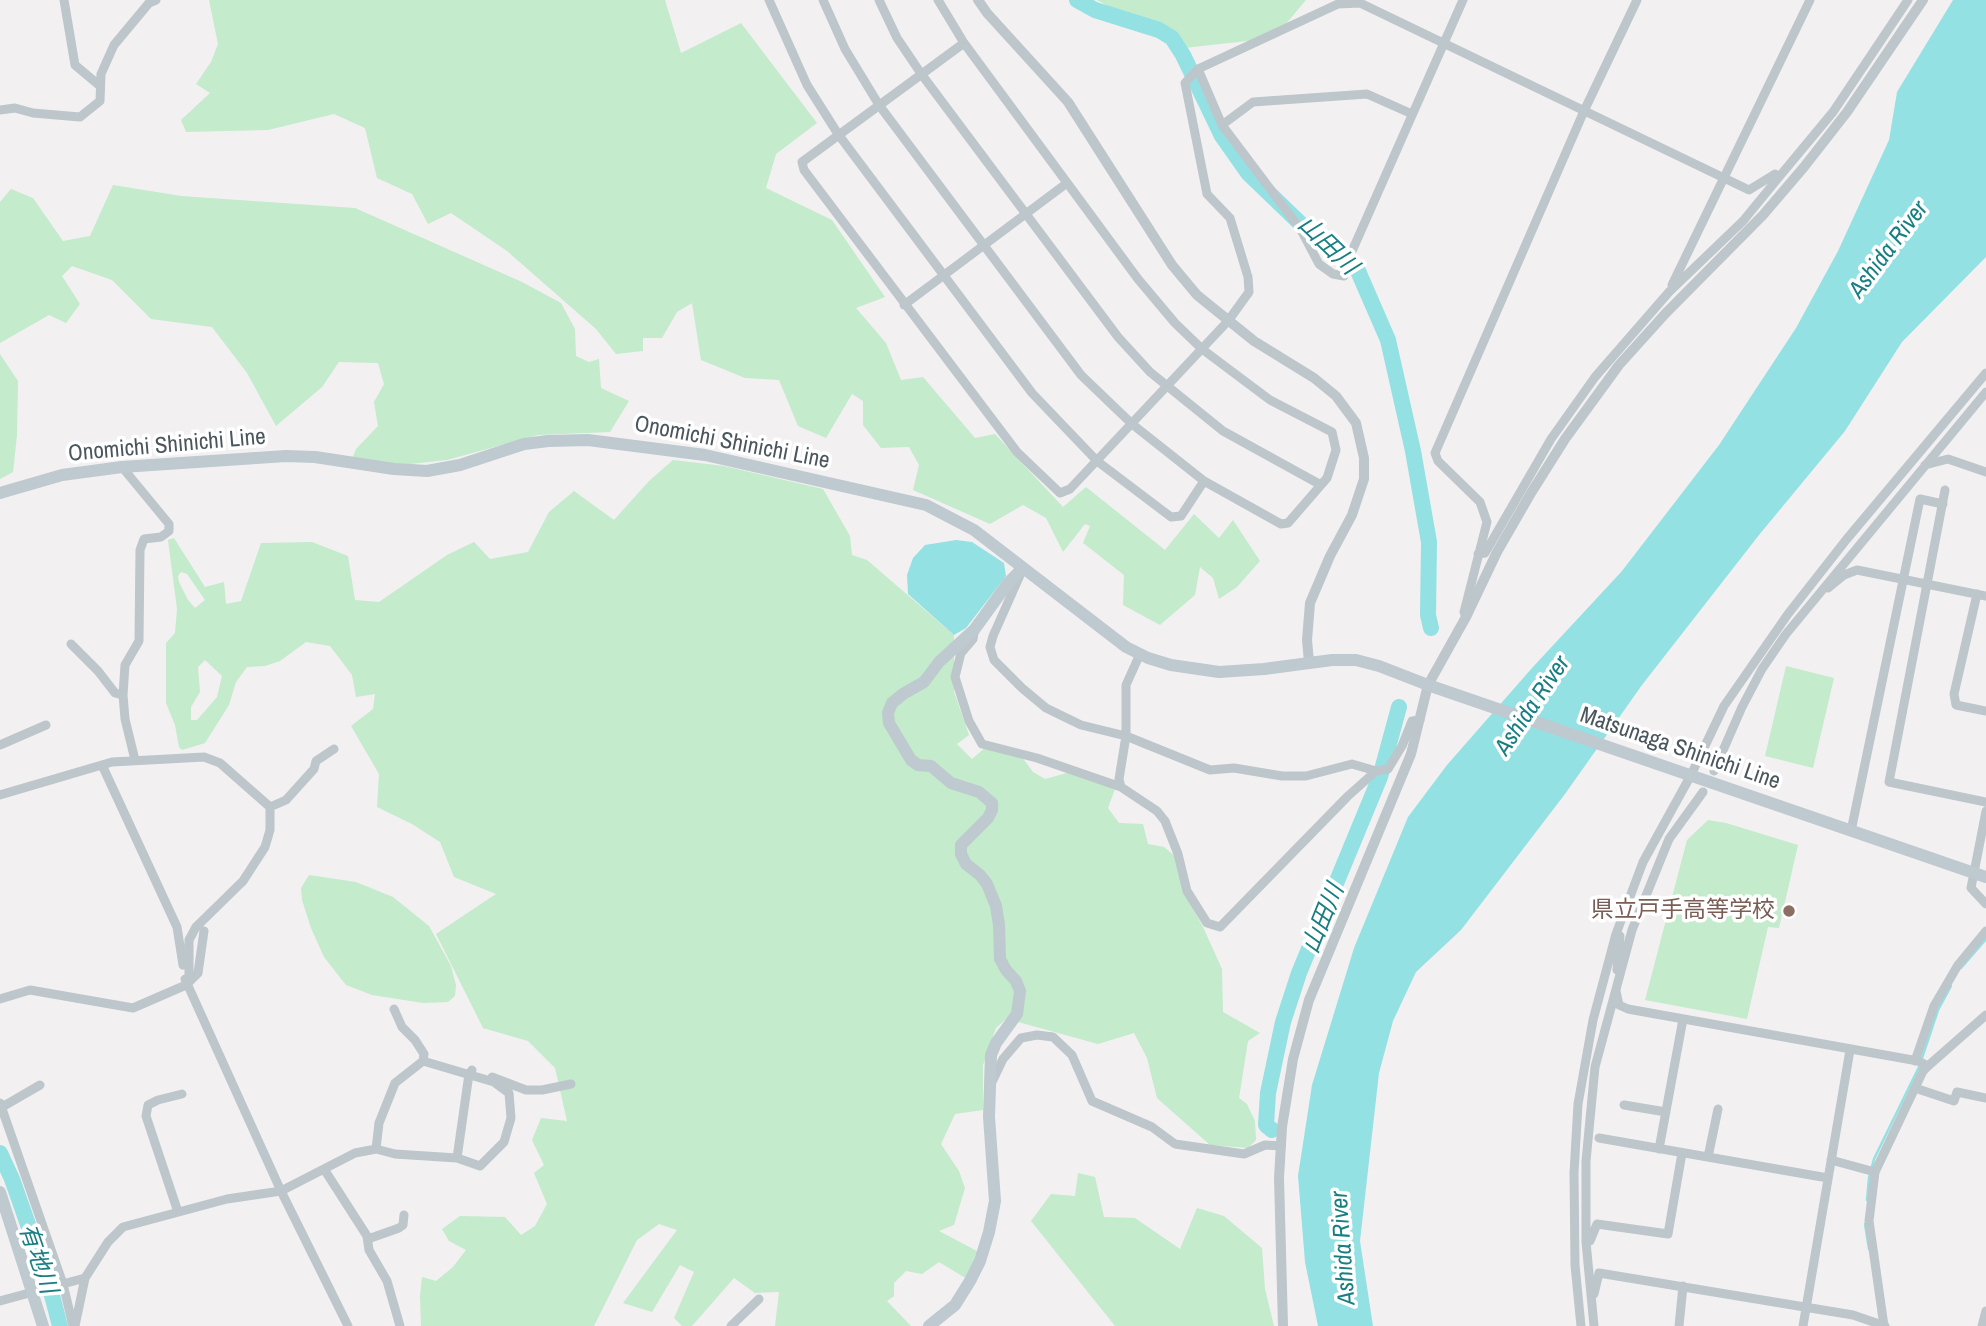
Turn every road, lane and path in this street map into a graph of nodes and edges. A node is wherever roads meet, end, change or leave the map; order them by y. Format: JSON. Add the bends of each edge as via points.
{"nodes":[{"id":1,"x":64,"y":0,"type":"edge"},
{"id":2,"x":156,"y":0,"type":"edge"},
{"id":3,"x":769,"y":0,"type":"edge"},
{"id":4,"x":823,"y":0,"type":"edge"},
{"id":5,"x":879,"y":0,"type":"edge"},
{"id":6,"x":938,"y":0,"type":"edge"},
{"id":7,"x":978,"y":0,"type":"edge"},
{"id":8,"x":1463,"y":0,"type":"edge"},
{"id":9,"x":1637,"y":0,"type":"edge"},
{"id":10,"x":1810,"y":0,"type":"edge"},
{"id":11,"x":1908,"y":0,"type":"edge"},
{"id":12,"x":1923,"y":0,"type":"edge"},
{"id":13,"x":1338,"y":2,"type":"edge"},
{"id":14,"x":964,"y":43,"type":"junction"},
{"id":15,"x":1443,"y":43,"type":"junction"},
{"id":16,"x":1198,"y":69,"type":"junction"},
{"id":17,"x":922,"y":75,"type":"junction"},
{"id":18,"x":100,"y":86,"type":"junction"},
{"id":19,"x":879,"y":105,"type":"junction"},
{"id":20,"x":0,"y":110,"type":"edge"},
{"id":21,"x":1584,"y":111,"type":"junction"},
{"id":22,"x":1412,"y":114,"type":"junction"},
{"id":23,"x":1222,"y":125,"type":"junction"},
{"id":24,"x":838,"y":134,"type":"junction"},
{"id":25,"x":1779,"y":177,"type":"junction"},
{"id":26,"x":1724,"y":178,"type":"junction"},
{"id":27,"x":1067,"y":183,"type":"junction"},
{"id":28,"x":1025,"y":214,"type":"junction"},
{"id":29,"x":983,"y":246,"type":"junction"},
{"id":30,"x":944,"y":275,"type":"junction"},
{"id":31,"x":1669,"y":292,"type":"junction"},
{"id":32,"x":904,"y":305,"type":"junction"},
{"id":33,"x":1228,"y":321,"type":"junction"},
{"id":34,"x":1202,"y":349,"type":"junction"},
{"id":35,"x":1986,"y":373,"type":"edge"},
{"id":36,"x":1167,"y":386,"type":"junction"},
{"id":37,"x":1986,"y":392,"type":"edge"},
{"id":38,"x":1132,"y":424,"type":"junction"},
{"id":39,"x":1097,"y":461,"type":"junction"},
{"id":40,"x":1924,"y":465,"type":"junction"},
{"id":41,"x":122,"y":467,"type":"junction"},
{"id":42,"x":1986,"y":472,"type":"edge"},
{"id":43,"x":1203,"y":481,"type":"junction"},
{"id":44,"x":1321,"y":485,"type":"junction"},
{"id":45,"x":1945,"y":490,"type":"dead end"},
{"id":46,"x":0,"y":494,"type":"edge"},
{"id":47,"x":1943,"y":504,"type":"junction"},
{"id":48,"x":1478,"y":554,"type":"junction"},
{"id":49,"x":1023,"y":568,"type":"junction"},
{"id":50,"x":1903,"y":578,"type":"junction"},
{"id":51,"x":1928,"y":583,"type":"junction"},
{"id":52,"x":1982,"y":595,"type":"edge"},
{"id":53,"x":1814,"y":598,"type":"junction"},
{"id":54,"x":1788,"y":614,"type":"junction"},
{"id":55,"x":1466,"y":617,"type":"junction"},
{"id":56,"x":974,"y":630,"type":"junction"},
{"id":57,"x":71,"y":644,"type":"dead end"},
{"id":58,"x":1140,"y":654,"type":"junction"},
{"id":59,"x":1309,"y":662,"type":"junction"},
{"id":60,"x":1429,"y":685,"type":"junction"},
{"id":61,"x":123,"y":695,"type":"junction"},
{"id":62,"x":1986,"y":712,"type":"edge"},
{"id":63,"x":1420,"y":720,"type":"junction"},
{"id":64,"x":46,"y":725,"type":"dead end"},
{"id":65,"x":1126,"y":736,"type":"junction"},
{"id":66,"x":0,"y":745,"type":"edge"},
{"id":67,"x":334,"y":749,"type":"dead end"},
{"id":68,"x":135,"y":760,"type":"junction"},
{"id":69,"x":102,"y":765,"type":"junction"},
{"id":70,"x":1376,"y":771,"type":"junction"},
{"id":71,"x":1714,"y":771,"type":"dead end"},
{"id":72,"x":1686,"y":773,"type":"junction"},
{"id":73,"x":1121,"y":787,"type":"junction"},
{"id":74,"x":1703,"y":792,"type":"dead end"},
{"id":75,"x":0,"y":795,"type":"edge"},
{"id":76,"x":1986,"y":802,"type":"edge"},
{"id":77,"x":270,"y":807,"type":"junction"},
{"id":78,"x":1986,"y":811,"type":"edge"},
{"id":79,"x":1851,"y":831,"type":"junction"},
{"id":80,"x":1980,"y":875,"type":"edge"},
{"id":81,"x":1986,"y":904,"type":"edge"},
{"id":82,"x":204,"y":931,"type":"dead end"},
{"id":83,"x":1986,"y":931,"type":"edge"},
{"id":84,"x":1616,"y":934,"type":"junction"},
{"id":85,"x":187,"y":983,"type":"junction"},
{"id":86,"x":1615,"y":987,"type":"junction"},
{"id":87,"x":0,"y":999,"type":"edge"},
{"id":88,"x":394,"y":1009,"type":"dead end"},
{"id":89,"x":1986,"y":1015,"type":"edge"},
{"id":90,"x":1683,"y":1019,"type":"junction"},
{"id":91,"x":1850,"y":1050,"type":"junction"},
{"id":92,"x":423,"y":1061,"type":"junction"},
{"id":93,"x":1921,"y":1063,"type":"junction"},
{"id":94,"x":469,"y":1074,"type":"junction"},
{"id":95,"x":571,"y":1084,"type":"dead end"},
{"id":96,"x":40,"y":1085,"type":"dead end"},
{"id":97,"x":990,"y":1085,"type":"junction"},
{"id":98,"x":1914,"y":1088,"type":"junction"},
{"id":99,"x":182,"y":1094,"type":"dead end"},
{"id":100,"x":1986,"y":1098,"type":"edge"},
{"id":101,"x":1,"y":1105,"type":"edge"},
{"id":102,"x":1624,"y":1105,"type":"dead end"},
{"id":103,"x":1718,"y":1110,"type":"dead end"},
{"id":104,"x":1666,"y":1112,"type":"junction"},
{"id":105,"x":1599,"y":1138,"type":"dead end"},
{"id":106,"x":1281,"y":1146,"type":"junction"},
{"id":107,"x":376,"y":1149,"type":"junction"},
{"id":108,"x":1659,"y":1149,"type":"junction"},
{"id":109,"x":1682,"y":1153,"type":"junction"},
{"id":110,"x":1709,"y":1157,"type":"junction"},
{"id":111,"x":457,"y":1158,"type":"junction"},
{"id":112,"x":1831,"y":1160,"type":"junction"},
{"id":113,"x":324,"y":1169,"type":"junction"},
{"id":114,"x":1871,"y":1171,"type":"junction"},
{"id":115,"x":1828,"y":1178,"type":"junction"},
{"id":116,"x":281,"y":1191,"type":"junction"},
{"id":117,"x":0,"y":1192,"type":"edge"},
{"id":118,"x":178,"y":1212,"type":"junction"},
{"id":119,"x":404,"y":1215,"type":"dead end"},
{"id":120,"x":368,"y":1239,"type":"junction"},
{"id":121,"x":1586,"y":1242,"type":"junction"},
{"id":122,"x":85,"y":1278,"type":"junction"},
{"id":123,"x":63,"y":1284,"type":"junction"},
{"id":124,"x":1683,"y":1286,"type":"junction"},
{"id":125,"x":33,"y":1293,"type":"junction"},
{"id":126,"x":758,"y":1299,"type":"dead end"},
{"id":127,"x":0,"y":1301,"type":"edge"},
{"id":128,"x":1592,"y":1301,"type":"junction"},
{"id":129,"x":1805,"y":1308,"type":"junction"},
{"id":130,"x":1986,"y":1311,"type":"edge"},
{"id":131,"x":1882,"y":1325,"type":"edge"},
{"id":132,"x":43,"y":1326,"type":"edge"},
{"id":133,"x":74,"y":1326,"type":"edge"},
{"id":134,"x":348,"y":1326,"type":"edge"},
{"id":135,"x":400,"y":1326,"type":"edge"},
{"id":136,"x":731,"y":1326,"type":"edge"},
{"id":137,"x":929,"y":1326,"type":"edge"},
{"id":138,"x":1283,"y":1326,"type":"edge"},
{"id":139,"x":1581,"y":1326,"type":"edge"},
{"id":140,"x":1594,"y":1326,"type":"edge"},
{"id":141,"x":1679,"y":1326,"type":"edge"},
{"id":142,"x":1803,"y":1326,"type":"edge"},
{"id":143,"x":1982,"y":1326,"type":"edge"}],
"edges":[{"from":1,"to":18,"type":"street","via":[[75,65]]},
{"from":2,"to":18,"type":"street","via":[[114,45]]},
{"from":3,"to":24,"type":"street","via":[[807,85]]},
{"from":4,"to":19,"type":"street","via":[[845,49]]},
{"from":5,"to":17,"type":"street"},
{"from":6,"to":14,"type":"street"},
{"from":7,"to":33,"type":"street","via":[[1068,102],[1172,265],[1197,295]]},
{"from":8,"to":15,"type":"street"},
{"from":9,"to":21,"type":"street"},
{"from":10,"to":26,"type":"street"},
{"from":11,"to":25,"type":"street","via":[[1833,112]]},
{"from":12,"to":55,"type":"street","via":[[1804,167],[1619,365],[1531,493]]},
{"from":13,"to":15,"type":"street","via":[[1360,3]]},
{"from":13,"to":16,"type":"street"},
{"from":14,"to":17,"type":"street"},
{"from":14,"to":27,"type":"street"},
{"from":15,"to":21,"type":"street"},
{"from":15,"to":22,"type":"street"},
{"from":16,"to":23,"type":"street"},
{"from":16,"to":33,"type":"street","via":[[1185,83],[1207,194],[1230,218],[1248,277],[1249,292]]},
{"from":17,"to":19,"type":"street"},
{"from":17,"to":28,"type":"street"},
{"from":18,"to":20,"type":"street","via":[[100,101],[80,117]]},
{"from":19,"to":24,"type":"street"},
{"from":19,"to":29,"type":"street"},
{"from":21,"to":26,"type":"street"},
{"from":21,"to":48,"type":"street","via":[[1436,453],[1438,461],[1480,502],[1487,522]]},
{"from":22,"to":23,"type":"street","via":[[1367,94],[1253,102]]},
{"from":22,"to":23,"type":"street","via":[[1344,276],[1319,264],[1301,230]]},
{"from":24,"to":30,"type":"street"},
{"from":24,"to":32,"type":"street","via":[[802,162],[804,170]]},
{"from":25,"to":26,"type":"street","via":[[1775,174],[1749,190]]},
{"from":25,"to":31,"type":"street","via":[[1743,220]]},
{"from":26,"to":31,"type":"street"},
{"from":27,"to":28,"type":"street"},
{"from":27,"to":34,"type":"street","via":[[1138,279]]},
{"from":28,"to":29,"type":"street"},
{"from":28,"to":36,"type":"street","via":[[1118,337]]},
{"from":29,"to":30,"type":"street"},
{"from":29,"to":38,"type":"street","via":[[1081,375]]},
{"from":30,"to":32,"type":"street"},
{"from":30,"to":39,"type":"street","via":[[1032,393]]},
{"from":31,"to":48,"type":"street","via":[[1595,377],[1551,439],[1485,552]]},
{"from":32,"to":39,"type":"street","via":[[1017,452],[1060,493],[1070,489]]},
{"from":33,"to":34,"type":"street"},
{"from":33,"to":59,"type":"street","via":[[1336,396],[1356,423],[1361,440],[1364,479],[1360,497],[1310,603]]},
{"from":34,"to":36,"type":"street"},
{"from":34,"to":44,"type":"street","via":[[1270,400],[1332,432],[1336,450]]},
{"from":35,"to":54,"type":"street"},
{"from":36,"to":38,"type":"street"},
{"from":36,"to":44,"type":"street","via":[[1223,431]]},
{"from":37,"to":40,"type":"street"},
{"from":38,"to":39,"type":"street"},
{"from":38,"to":43,"type":"street"},
{"from":39,"to":43,"type":"street","via":[[1171,517],[1181,516]]},
{"from":40,"to":42,"type":"street","via":[[1948,459]]},
{"from":40,"to":53,"type":"street"},
{"from":41,"to":46,"type":"main road","name":"Onomichi Shinichi Line","via":[[62,475]]},
{"from":41,"to":49,"type":"main road","name":"Onomichi Shinichi Line","via":[[286,456],[427,471],[548,441],[639,445],[705,455],[926,505],[974,530]]},
{"from":41,"to":61,"type":"street","via":[[169,524],[169,531],[161,537],[144,539],[140,550],[139,641],[125,665]]},
{"from":43,"to":44,"type":"street","via":[[1281,524],[1288,523]]},
{"from":45,"to":47,"type":"street"},
{"from":47,"to":50,"type":"street","via":[[1920,499]]},
{"from":47,"to":51,"type":"street"},
{"from":48,"to":55,"type":"street"},
{"from":49,"to":56,"type":"main road"},
{"from":49,"to":58,"type":"main road","name":"Matsunaga Shinichi Line"},
{"from":49,"to":65,"type":"street","via":[[993,636],[994,660],[1046,708],[1081,725]]},
{"from":50,"to":51,"type":"street"},
{"from":50,"to":53,"type":"street","via":[[1857,570]]},
{"from":50,"to":79,"type":"street"},
{"from":51,"to":52,"type":"street"},
{"from":51,"to":76,"type":"street","via":[[1889,782]]},
{"from":52,"to":62,"type":"street","via":[[1955,694],[1956,705]]},
{"from":53,"to":54,"type":"street"},
{"from":53,"to":71,"type":"street","via":[[1762,669]]},
{"from":54,"to":72,"type":"street","via":[[1724,706]]},
{"from":55,"to":60,"type":"street"},
{"from":56,"to":73,"type":"street","via":[[955,677],[982,744]]},
{"from":56,"to":97,"type":"main road","via":[[924,681],[892,704],[888,713],[911,760],[931,766],[951,783],[979,792],[992,803],[988,818],[961,845],[966,864],[987,884],[996,906],[1000,959],[1020,991],[1017,1014],[991,1055]]},
{"from":57,"to":61,"type":"street","via":[[115,693]]},
{"from":58,"to":59,"type":"main road","name":"Matsunaga Shinichi Line","via":[[1171,665],[1219,672]]},
{"from":58,"to":65,"type":"street","via":[[1126,685]]},
{"from":59,"to":60,"type":"main road","name":"Matsunaga Shinichi Line","via":[[1356,660]]},
{"from":60,"to":63,"type":"street"},
{"from":60,"to":72,"type":"main road","name":"Matsunaga Shinichi Line"},
{"from":61,"to":68,"type":"street"},
{"from":63,"to":70,"type":"street","via":[[1412,721],[1388,769]]},
{"from":63,"to":106,"type":"street","via":[[1411,754],[1309,1000],[1293,1059]]},
{"from":64,"to":66,"type":"street"},
{"from":65,"to":70,"type":"street","via":[[1210,770],[1306,776],[1352,764]]},
{"from":65,"to":73,"type":"street"},
{"from":67,"to":77,"type":"street","via":[[316,761],[286,800]]},
{"from":68,"to":69,"type":"street"},
{"from":68,"to":77,"type":"street","via":[[204,757],[220,763]]},
{"from":69,"to":75,"type":"street"},
{"from":69,"to":85,"type":"street","via":[[177,927]]},
{"from":70,"to":73,"type":"street","via":[[1220,927],[1207,923],[1187,891],[1178,854],[1157,811]]},
{"from":72,"to":79,"type":"main road","name":"Matsunaga Shinichi Line"},
{"from":72,"to":84,"type":"street","via":[[1643,862]]},
{"from":74,"to":86,"type":"street","via":[[1662,854]]},
{"from":77,"to":85,"type":"street","via":[[265,847],[243,881],[196,927],[189,940]]},
{"from":78,"to":80,"type":"street"},
{"from":79,"to":80,"type":"main road","name":"Matsunaga Shinichi Line"},
{"from":80,"to":81,"type":"street","via":[[1972,888]]},
{"from":82,"to":85,"type":"street","via":[[198,973]]},
{"from":83,"to":93,"type":"street","via":[[1958,965],[1934,1006]]},
{"from":84,"to":86,"type":"street","via":[[1620,936]]},
{"from":84,"to":139,"type":"street","via":[[1593,1020],[1578,1104],[1575,1265]]},
{"from":85,"to":87,"type":"street","via":[[132,1008],[30,990]]},
{"from":85,"to":116,"type":"street"},
{"from":86,"to":90,"type":"street","via":[[1619,1005]]},
{"from":86,"to":121,"type":"street","via":[[1589,1111]]},
{"from":88,"to":92,"type":"street","via":[[424,1054]]},
{"from":89,"to":93,"type":"street"},
{"from":90,"to":91,"type":"street"},
{"from":90,"to":104,"type":"street"},
{"from":91,"to":93,"type":"street"},
{"from":91,"to":112,"type":"street"},
{"from":92,"to":94,"type":"street"},
{"from":92,"to":107,"type":"street","via":[[395,1083],[379,1123]]},
{"from":93,"to":98,"type":"street","via":[[1923,1071]]},
{"from":94,"to":95,"type":"street","via":[[472,1070],[526,1090]]},
{"from":94,"to":111,"type":"street"},
{"from":94,"to":111,"type":"street","via":[[494,1082],[509,1093],[511,1118],[504,1142],[480,1166]]},
{"from":96,"to":101,"type":"street"},
{"from":97,"to":106,"type":"street","via":[[1021,1038],[1053,1037],[1072,1055],[1092,1101],[1152,1127],[1175,1144],[1244,1154],[1265,1145]]},
{"from":97,"to":137,"type":"main road","via":[[995,1201],[989,1232],[971,1281],[955,1305]]},
{"from":98,"to":100,"type":"street","via":[[1954,1101],[1957,1091]]},
{"from":98,"to":114,"type":"street"},
{"from":99,"to":118,"type":"street","via":[[148,1105],[146,1116]]},
{"from":101,"to":123,"type":"street"},
{"from":102,"to":104,"type":"street"},
{"from":103,"to":110,"type":"street"},
{"from":104,"to":108,"type":"street"},
{"from":105,"to":108,"type":"street"},
{"from":106,"to":138,"type":"street"},
{"from":107,"to":111,"type":"street"},
{"from":107,"to":113,"type":"street","via":[[355,1153]]},
{"from":108,"to":109,"type":"street"},
{"from":109,"to":110,"type":"street"},
{"from":109,"to":121,"type":"street","via":[[1668,1234],[1597,1224]]},
{"from":110,"to":115,"type":"street"},
{"from":112,"to":114,"type":"street"},
{"from":112,"to":115,"type":"street"},
{"from":113,"to":116,"type":"street"},
{"from":113,"to":120,"type":"street"},
{"from":114,"to":131,"type":"street","via":[[1869,1221]]},
{"from":115,"to":129,"type":"street"},
{"from":116,"to":118,"type":"street"},
{"from":116,"to":134,"type":"street"},
{"from":117,"to":125,"type":"main road"},
{"from":118,"to":122,"type":"street","via":[[123,1227]]},
{"from":119,"to":120,"type":"street","via":[[399,1228]]},
{"from":120,"to":135,"type":"street"},
{"from":121,"to":128,"type":"street"},
{"from":122,"to":123,"type":"street"},
{"from":122,"to":133,"type":"street"},
{"from":123,"to":125,"type":"street"},
{"from":123,"to":133,"type":"street"},
{"from":124,"to":128,"type":"street","via":[[1599,1273]]},
{"from":124,"to":129,"type":"street"},
{"from":124,"to":141,"type":"street"},
{"from":125,"to":127,"type":"street"},
{"from":125,"to":132,"type":"main road"},
{"from":126,"to":136,"type":"street"},
{"from":128,"to":140,"type":"street"},
{"from":129,"to":131,"type":"street","via":[[1853,1315]]},
{"from":129,"to":142,"type":"street"},
{"from":130,"to":143,"type":"street"}]}
